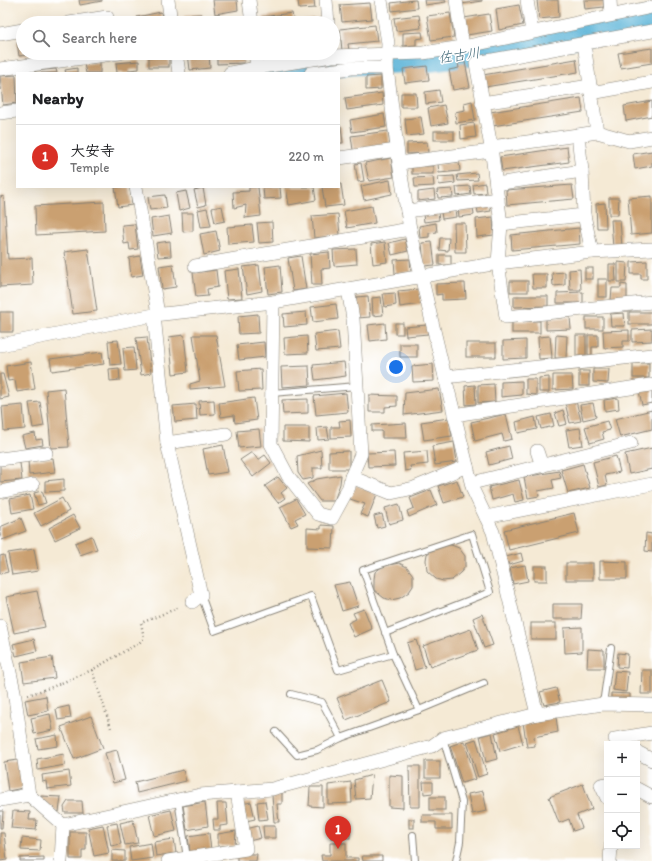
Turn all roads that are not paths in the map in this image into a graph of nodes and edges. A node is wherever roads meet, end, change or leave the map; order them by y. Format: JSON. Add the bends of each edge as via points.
{"nodes":[{"id":1,"x":168,"y":0,"type":"edge"},
{"id":2,"x":249,"y":0,"type":"edge"},
{"id":3,"x":326,"y":0,"type":"edge"},
{"id":4,"x":381,"y":0,"type":"edge"},
{"id":5,"x":456,"y":0,"type":"edge"},
{"id":6,"x":527,"y":0,"type":"edge"},
{"id":7,"x":610,"y":0,"type":"edge"},
{"id":8,"x":652,"y":7,"type":"edge"},
{"id":9,"x":611,"y":15,"type":"junction"},
{"id":10,"x":170,"y":16,"type":"edge"},
{"id":11,"x":251,"y":16,"type":"edge"},
{"id":12,"x":327,"y":16,"type":"edge"},
{"id":13,"x":16,"y":31,"type":"edge"},
{"id":14,"x":652,"y":31,"type":"edge"},
{"id":15,"x":532,"y":32,"type":"junction"},
{"id":16,"x":0,"y":34,"type":"edge"},
{"id":17,"x":584,"y":44,"type":"junction"},
{"id":18,"x":463,"y":47,"type":"junction"},
{"id":19,"x":340,"y":55,"type":"edge"},
{"id":20,"x":68,"y":60,"type":"edge"},
{"id":21,"x":177,"y":60,"type":"edge"},
{"id":22,"x":256,"y":60,"type":"edge"},
{"id":23,"x":300,"y":60,"type":"edge"},
{"id":24,"x":387,"y":61,"type":"junction"},
{"id":25,"x":257,"y":68,"type":"junction"},
{"id":26,"x":0,"y":69,"type":"edge"},
{"id":27,"x":179,"y":72,"type":"edge"},
{"id":28,"x":235,"y":72,"type":"edge"},
{"id":29,"x":319,"y":72,"type":"edge"},
{"id":30,"x":652,"y":82,"type":"edge"},
{"id":31,"x":591,"y":89,"type":"junction"},
{"id":32,"x":482,"y":103,"type":"junction"},
{"id":33,"x":16,"y":110,"type":"edge"},
{"id":34,"x":0,"y":113,"type":"edge"},
{"id":35,"x":597,"y":132,"type":"junction"},
{"id":36,"x":578,"y":135,"type":"junction"},
{"id":37,"x":652,"y":137,"type":"edge"},
{"id":38,"x":491,"y":149,"type":"junction"},
{"id":39,"x":397,"y":150,"type":"junction"},
{"id":40,"x":340,"y":158,"type":"edge"},
{"id":41,"x":398,"y":163,"type":"junction"},
{"id":42,"x":582,"y":171,"type":"junction"},
{"id":43,"x":496,"y":184,"type":"junction"},
{"id":44,"x":136,"y":188,"type":"edge"},
{"id":45,"x":498,"y":199,"type":"junction"},
{"id":46,"x":407,"y":211,"type":"junction"},
{"id":47,"x":584,"y":214,"type":"junction"},
{"id":48,"x":501,"y":224,"type":"junction"},
{"id":49,"x":410,"y":229,"type":"junction"},
{"id":50,"x":652,"y":249,"type":"edge"},
{"id":51,"x":592,"y":252,"type":"junction"},
{"id":52,"x":498,"y":263,"type":"junction"},
{"id":53,"x":195,"y":266,"type":"dead end"},
{"id":54,"x":421,"y":275,"type":"junction"},
{"id":55,"x":348,"y":289,"type":"junction"},
{"id":56,"x":273,"y":302,"type":"junction"},
{"id":57,"x":652,"y":302,"type":"edge"},
{"id":58,"x":156,"y":315,"type":"junction"},
{"id":59,"x":0,"y":345,"type":"edge"},
{"id":60,"x":652,"y":355,"type":"edge"},
{"id":61,"x":445,"y":377,"type":"junction"},
{"id":62,"x":650,"y":385,"type":"dead end"},
{"id":63,"x":357,"y":386,"type":"junction"},
{"id":64,"x":272,"y":393,"type":"junction"},
{"id":65,"x":454,"y":415,"type":"junction"},
{"id":66,"x":226,"y":434,"type":"dead end"},
{"id":67,"x":167,"y":443,"type":"junction"},
{"id":68,"x":631,"y":443,"type":"dead end"},
{"id":69,"x":538,"y":451,"type":"dead end"},
{"id":70,"x":46,"y":453,"type":"dead end"},
{"id":71,"x":0,"y":459,"type":"edge"},
{"id":72,"x":468,"y":466,"type":"junction"},
{"id":73,"x":542,"y":466,"type":"junction"},
{"id":74,"x":351,"y":477,"type":"junction"},
{"id":75,"x":472,"y":484,"type":"junction"},
{"id":76,"x":652,"y":484,"type":"edge"},
{"id":77,"x":33,"y":485,"type":"dead end"},
{"id":78,"x":0,"y":492,"type":"edge"},
{"id":79,"x":486,"y":517,"type":"junction"},
{"id":80,"x":196,"y":598,"type":"joint"},
{"id":81,"x":0,"y":626,"type":"edge"},
{"id":82,"x":386,"y":633,"type":"junction"},
{"id":83,"x":611,"y":648,"type":"dead end"},
{"id":84,"x":393,"y":654,"type":"junction"},
{"id":85,"x":484,"y":683,"type":"dead end"},
{"id":86,"x":291,"y":694,"type":"dead end"},
{"id":87,"x":603,"y":704,"type":"junction"},
{"id":88,"x":652,"y":705,"type":"edge"},
{"id":89,"x":419,"y":710,"type":"junction"},
{"id":90,"x":537,"y":714,"type":"junction"},
{"id":91,"x":276,"y":732,"type":"dead end"},
{"id":92,"x":652,"y":734,"type":"edge"},
{"id":93,"x":341,"y":738,"type":"junction"},
{"id":94,"x":443,"y":738,"type":"junction"},
{"id":95,"x":618,"y":741,"type":"edge"},
{"id":96,"x":640,"y":754,"type":"edge"},
{"id":97,"x":652,"y":760,"type":"edge"},
{"id":98,"x":604,"y":784,"type":"edge"},
{"id":99,"x":640,"y":791,"type":"edge"},
{"id":100,"x":237,"y":792,"type":"junction"},
{"id":101,"x":604,"y":792,"type":"edge"},
{"id":102,"x":29,"y":795,"type":"junction"},
{"id":103,"x":652,"y":797,"type":"edge"},
{"id":104,"x":0,"y":800,"type":"edge"},
{"id":105,"x":178,"y":800,"type":"junction"},
{"id":106,"x":63,"y":825,"type":"junction"},
{"id":107,"x":413,"y":835,"type":"dead end"},
{"id":108,"x":611,"y":849,"type":"edge"},
{"id":109,"x":186,"y":858,"type":"junction"},
{"id":110,"x":62,"y":860,"type":"edge"},
{"id":111,"x":168,"y":861,"type":"edge"},
{"id":112,"x":415,"y":861,"type":"edge"},
{"id":113,"x":456,"y":861,"type":"edge"},
{"id":114,"x":610,"y":861,"type":"edge"}],
"edges":[{"from":1,"to":10,"type":"street"},
{"from":2,"to":11,"type":"street"},
{"from":3,"to":12,"type":"street"},
{"from":4,"to":24,"type":"street","via":[[388,43]]},
{"from":5,"to":18,"type":"street"},
{"from":6,"to":15,"type":"street"},
{"from":7,"to":9,"type":"street"},
{"from":8,"to":9,"type":"street"},
{"from":9,"to":15,"type":"street"},
{"from":13,"to":16,"type":"street"},
{"from":14,"to":17,"type":"street"},
{"from":15,"to":18,"type":"street"},
{"from":17,"to":31,"type":"street"},
{"from":17,"to":32,"type":"street","via":[[476,63]]},
{"from":18,"to":24,"type":"street"},
{"from":19,"to":24,"type":"street"},
{"from":20,"to":26,"type":"street"},
{"from":21,"to":27,"type":"street"},
{"from":22,"to":25,"type":"street"},
{"from":23,"to":25,"type":"street"},
{"from":24,"to":29,"type":"street"},
{"from":24,"to":39,"type":"street"},
{"from":25,"to":28,"type":"street"},
{"from":30,"to":31,"type":"street"},
{"from":31,"to":32,"type":"street"},
{"from":31,"to":35,"type":"street"},
{"from":32,"to":38,"type":"street"},
{"from":33,"to":34,"type":"street"},
{"from":35,"to":36,"type":"street"},
{"from":35,"to":37,"type":"street","via":[[629,141]]},
{"from":36,"to":38,"type":"street"},
{"from":36,"to":42,"type":"street"},
{"from":38,"to":41,"type":"street"},
{"from":38,"to":43,"type":"street"},
{"from":39,"to":40,"type":"street"},
{"from":39,"to":41,"type":"street"},
{"from":41,"to":46,"type":"street"},
{"from":42,"to":43,"type":"street"},
{"from":42,"to":47,"type":"street"},
{"from":43,"to":45,"type":"street"},
{"from":44,"to":58,"type":"street"},
{"from":45,"to":46,"type":"street"},
{"from":45,"to":48,"type":"street"},
{"from":46,"to":49,"type":"street"},
{"from":47,"to":48,"type":"street"},
{"from":47,"to":51,"type":"street"},
{"from":48,"to":52,"type":"street"},
{"from":49,"to":53,"type":"street"},
{"from":49,"to":54,"type":"street"},
{"from":50,"to":51,"type":"street"},
{"from":51,"to":52,"type":"street"},
{"from":52,"to":54,"type":"street"},
{"from":52,"to":57,"type":"street","via":[[506,317]]},
{"from":54,"to":55,"type":"street"},
{"from":54,"to":61,"type":"street"},
{"from":55,"to":56,"type":"street"},
{"from":55,"to":63,"type":"street","via":[[353,319]]},
{"from":56,"to":58,"type":"street"},
{"from":56,"to":64,"type":"street"},
{"from":58,"to":59,"type":"street"},
{"from":58,"to":67,"type":"street"},
{"from":60,"to":61,"type":"street"},
{"from":61,"to":65,"type":"street"},
{"from":62,"to":65,"type":"street"},
{"from":63,"to":64,"type":"lane"},
{"from":63,"to":74,"type":"street","via":[[361,454]]},
{"from":64,"to":74,"type":"street","via":[[271,444],[288,476],[318,514],[332,518],[350,487]]},
{"from":65,"to":72,"type":"street"},
{"from":66,"to":67,"type":"street"},
{"from":67,"to":80,"type":"street"},
{"from":68,"to":73,"type":"street","via":[[615,441]]},
{"from":69,"to":73,"type":"street"},
{"from":70,"to":71,"type":"street"},
{"from":72,"to":74,"type":"street","via":[[414,488],[391,493]]},
{"from":72,"to":75,"type":"street"},
{"from":73,"to":75,"type":"street"},
{"from":75,"to":79,"type":"street"},
{"from":76,"to":79,"type":"street"},
{"from":77,"to":78,"type":"street"},
{"from":79,"to":90,"type":"street","via":[[493,532]]},
{"from":80,"to":84,"type":"lane","via":[[214,631],[311,596],[338,670]]},
{"from":81,"to":102,"type":"street","via":[[14,691]]},
{"from":82,"to":82,"type":"lane","via":[[363,570],[472,534],[490,592]]},
{"from":82,"to":84,"type":"lane"},
{"from":83,"to":87,"type":"lane"},
{"from":84,"to":89,"type":"lane"},
{"from":85,"to":89,"type":"lane"},
{"from":86,"to":93,"type":"lane","via":[[322,702]]},
{"from":87,"to":88,"type":"street"},
{"from":87,"to":90,"type":"street"},
{"from":89,"to":93,"type":"lane"},
{"from":90,"to":94,"type":"street"},
{"from":91,"to":93,"type":"lane","via":[[297,755],[317,750]]},
{"from":92,"to":95,"type":"street","via":[[615,739]]},
{"from":94,"to":100,"type":"street","via":[[432,746],[279,787]]},
{"from":94,"to":113,"type":"lane","via":[[462,802],[460,842]]},
{"from":96,"to":97,"type":"street"},
{"from":98,"to":101,"type":"street","via":[[601,785]]},
{"from":99,"to":103,"type":"street"},
{"from":100,"to":105,"type":"street"},
{"from":100,"to":109,"type":"street","via":[[246,849]]},
{"from":102,"to":104,"type":"street"},
{"from":102,"to":106,"type":"street"},
{"from":105,"to":106,"type":"street"},
{"from":105,"to":109,"type":"lane"},
{"from":106,"to":110,"type":"street"},
{"from":107,"to":112,"type":"lane"},
{"from":108,"to":114,"type":"street"},
{"from":109,"to":111,"type":"street"}]}
